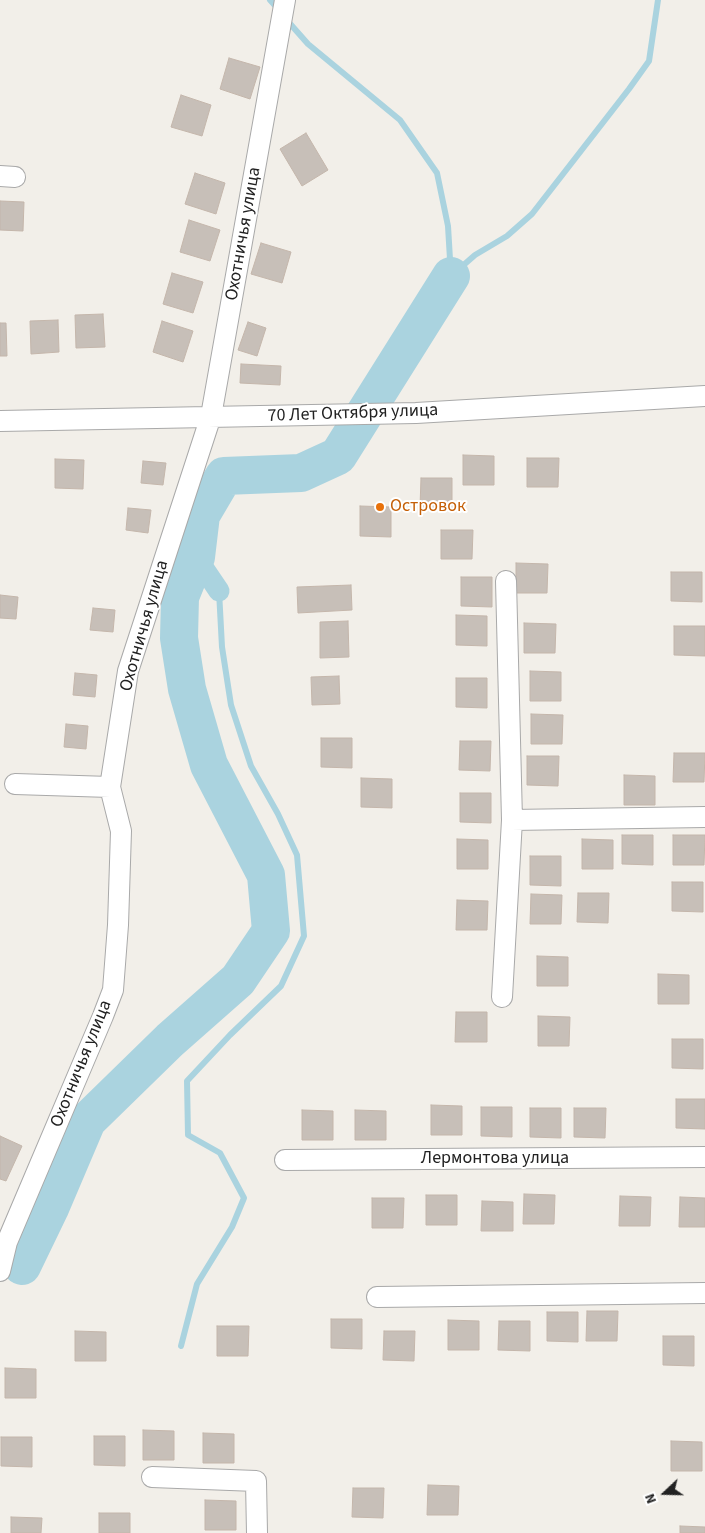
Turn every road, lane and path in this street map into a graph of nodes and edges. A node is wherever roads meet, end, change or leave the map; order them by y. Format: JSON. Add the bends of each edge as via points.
{"nodes":[{"id":1,"x":285,"y":0,"type":"edge"},
{"id":2,"x":705,"y":396,"type":"edge"},
{"id":3,"x":212,"y":416,"type":"junction"},
{"id":4,"x":0,"y":421,"type":"edge"},
{"id":5,"x":506,"y":581,"type":"dead end"},
{"id":6,"x":15,"y":784,"type":"dead end"},
{"id":7,"x":110,"y":787,"type":"junction"},
{"id":8,"x":705,"y":816,"type":"edge"},
{"id":9,"x":512,"y":820,"type":"junction"},
{"id":10,"x":502,"y":998,"type":"dead end"},
{"id":11,"x":705,"y":1157,"type":"edge"},
{"id":12,"x":285,"y":1160,"type":"dead end"},
{"id":13,"x":4,"y":1243,"type":"edge"},
{"id":14,"x":0,"y":1271,"type":"edge"},
{"id":15,"x":705,"y":1293,"type":"edge"},
{"id":16,"x":377,"y":1297,"type":"dead end"},
{"id":17,"x":152,"y":1477,"type":"dead end"},
{"id":18,"x":257,"y":1533,"type":"edge"}],
"edges":[{"from":1,"to":3,"type":"street","name":"Охотничья улица"},
{"from":2,"to":3,"type":"street","name":"70 Лет Октября улица","via":[[416,413]]},
{"from":3,"to":4,"type":"street","name":"70 Лет Октября улица"},
{"from":3,"to":7,"type":"street","name":"Охотничья улица","via":[[128,671]]},
{"from":5,"to":9,"type":"street"},
{"from":6,"to":7,"type":"street"},
{"from":7,"to":13,"type":"street","name":"Охотничья улица","via":[[121,831],[112,990],[104,1016]]},
{"from":8,"to":9,"type":"street"},
{"from":9,"to":10,"type":"street"},
{"from":11,"to":12,"type":"street","name":"Лермонтова улица"},
{"from":13,"to":14,"type":"street","name":"Охотничья улица"},
{"from":15,"to":16,"type":"street"},
{"from":17,"to":18,"type":"street","via":[[256,1481]]}]}
